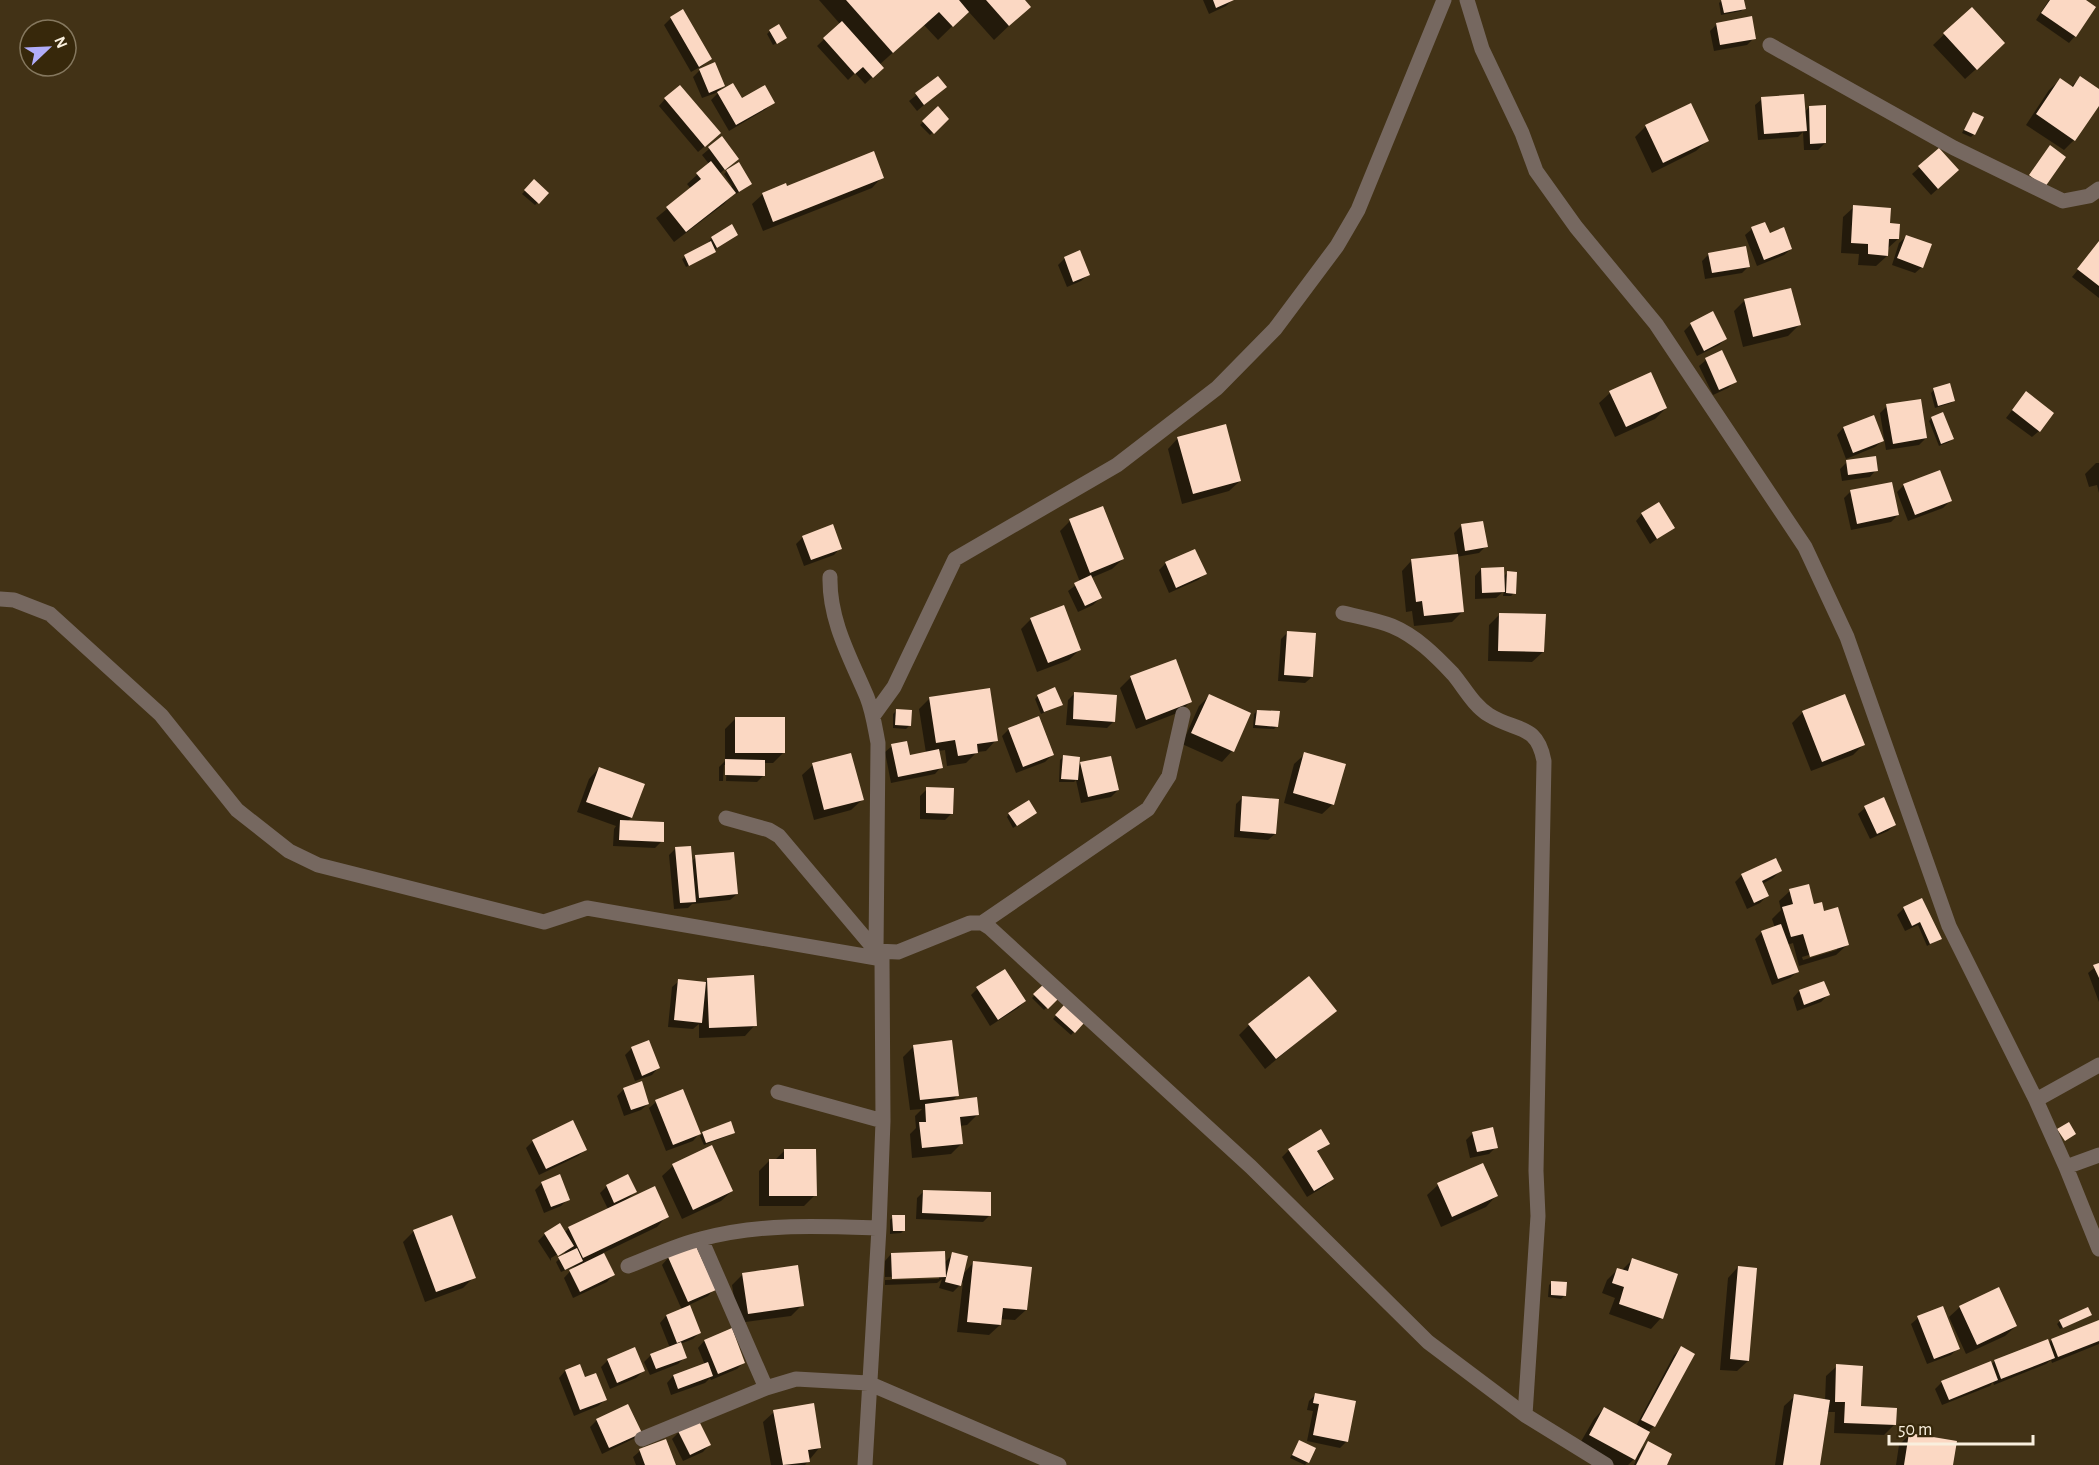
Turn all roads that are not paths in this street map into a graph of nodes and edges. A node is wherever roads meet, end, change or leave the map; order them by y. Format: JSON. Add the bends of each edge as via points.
{"nodes":[{"id":1,"x":1444,"y":0,"type":"edge"},
{"id":2,"x":1467,"y":0,"type":"edge"},
{"id":3,"x":1770,"y":45,"type":"dead end"},
{"id":4,"x":2099,"y":189,"type":"edge"},
{"id":5,"x":830,"y":578,"type":"dead end"},
{"id":6,"x":0,"y":599,"type":"edge"},
{"id":7,"x":1343,"y":613,"type":"dead end"},
{"id":8,"x":1183,"y":714,"type":"dead end"},
{"id":9,"x":873,"y":716,"type":"junction"},
{"id":10,"x":726,"y":818,"type":"dead end"},
{"id":11,"x":982,"y":923,"type":"junction"},
{"id":12,"x":879,"y":955,"type":"junction"},
{"id":13,"x":2099,"y":1065,"type":"edge"},
{"id":14,"x":778,"y":1092,"type":"dead end"},
{"id":15,"x":2036,"y":1100,"type":"junction"},
{"id":16,"x":883,"y":1121,"type":"junction"},
{"id":17,"x":2099,"y":1155,"type":"edge"},
{"id":18,"x":2066,"y":1167,"type":"junction"},
{"id":19,"x":879,"y":1228,"type":"junction"},
{"id":20,"x":701,"y":1239,"type":"junction"},
{"id":21,"x":2099,"y":1249,"type":"edge"},
{"id":22,"x":628,"y":1266,"type":"dead end"},
{"id":23,"x":868,"y":1383,"type":"junction"},
{"id":24,"x":766,"y":1388,"type":"junction"},
{"id":25,"x":1526,"y":1415,"type":"junction"},
{"id":26,"x":642,"y":1439,"type":"dead end"},
{"id":27,"x":865,"y":1465,"type":"edge"},
{"id":28,"x":1059,"y":1465,"type":"edge"},
{"id":29,"x":1606,"y":1465,"type":"edge"}],
"edges":[{"from":1,"to":9,"type":"street","via":[[1358,210],[1331,255],[1275,329],[1217,388],[1117,465],[955,559],[894,687]]},
{"from":2,"to":15,"type":"street","via":[[1482,49],[1545,186],[1656,324],[1805,547],[1847,637],[1949,926]]},
{"from":3,"to":4,"type":"street","via":[[1954,148],[2063,201],[2089,196]]},
{"from":5,"to":9,"type":"street","via":[[831,599],[845,650]]},
{"from":6,"to":12,"type":"street","via":[[14,600],[50,614],[161,715],[237,810],[289,851],[318,865],[544,922],[587,908]]},
{"from":7,"to":25,"type":"street","via":[[1392,626],[1426,646],[1478,706],[1489,715],[1533,734],[1541,746],[1544,761],[1538,1216]]},
{"from":8,"to":11,"type":"street","via":[[1169,776],[1148,809]]},
{"from":9,"to":12,"type":"street","via":[[878,743]]},
{"from":10,"to":12,"type":"street","via":[[779,836]]},
{"from":11,"to":12,"type":"street","via":[[970,923],[898,952]]},
{"from":11,"to":25,"type":"street","via":[[1251,1167],[1428,1342]]},
{"from":12,"to":16,"type":"street"},
{"from":13,"to":15,"type":"street"},
{"from":14,"to":16,"type":"street"},
{"from":15,"to":18,"type":"street"},
{"from":16,"to":19,"type":"street"},
{"from":17,"to":18,"type":"street"},
{"from":18,"to":21,"type":"street"},
{"from":19,"to":20,"type":"street","via":[[789,1226]]},
{"from":19,"to":23,"type":"street"},
{"from":20,"to":22,"type":"street"},
{"from":20,"to":24,"type":"street"},
{"from":23,"to":24,"type":"street","via":[[796,1379]]},
{"from":23,"to":27,"type":"street"},
{"from":23,"to":28,"type":"street"},
{"from":24,"to":26,"type":"street"},
{"from":25,"to":29,"type":"street"}]}
